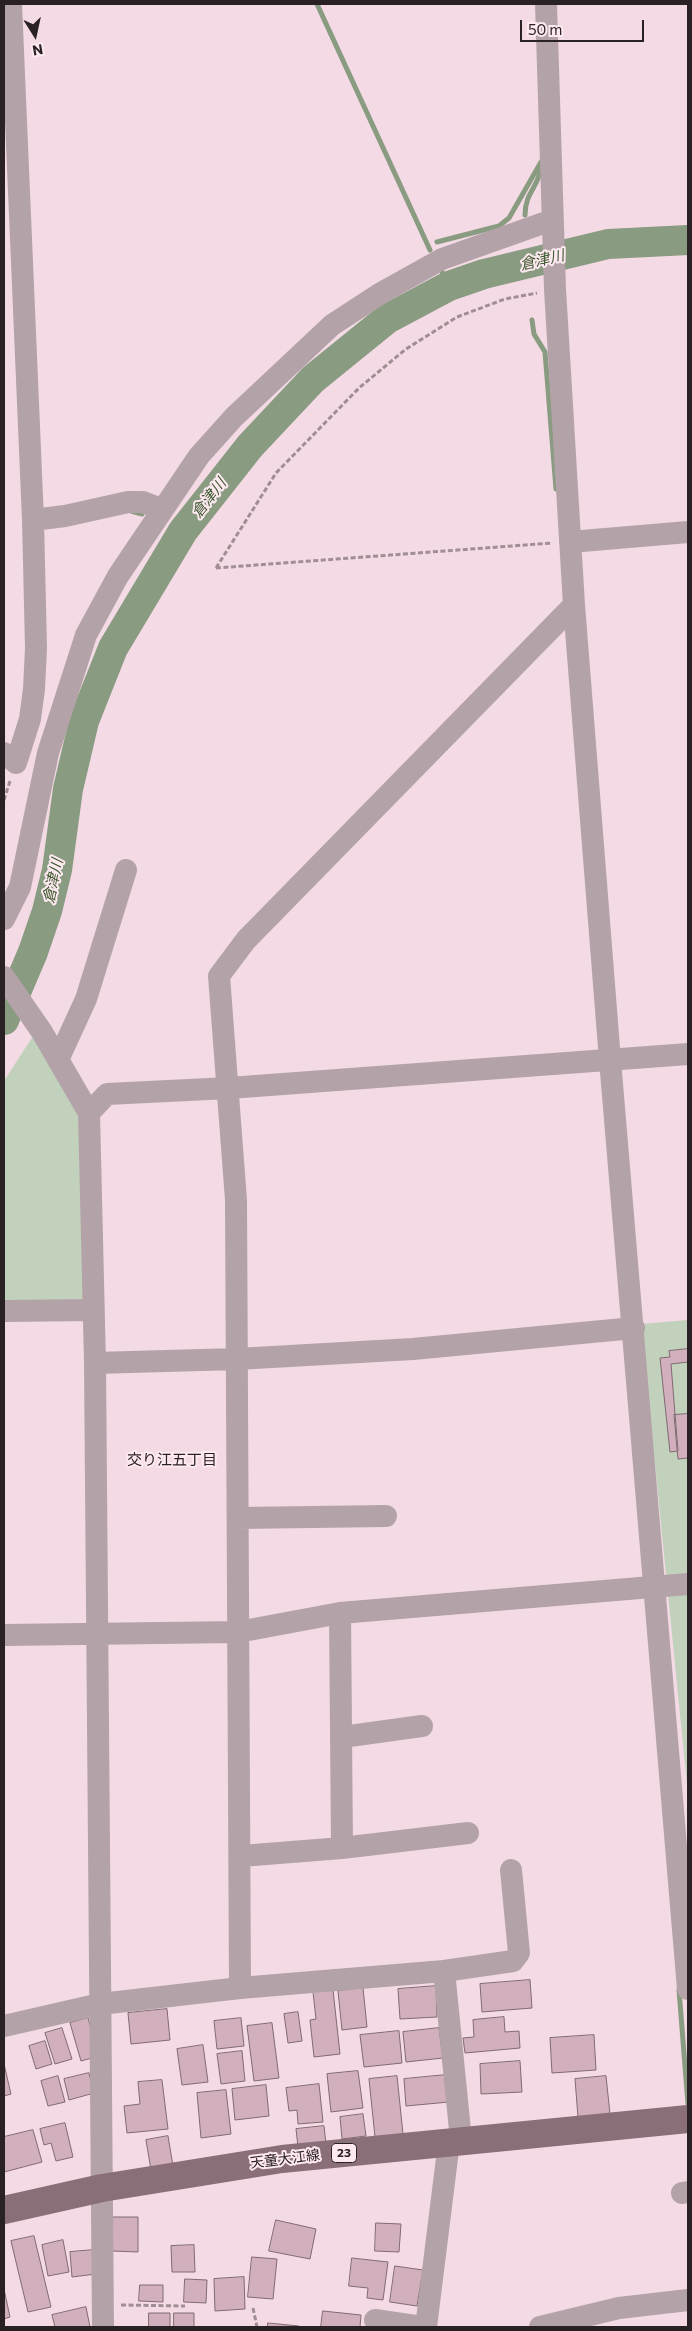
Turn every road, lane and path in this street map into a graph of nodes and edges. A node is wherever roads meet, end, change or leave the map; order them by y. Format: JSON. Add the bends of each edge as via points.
{"nodes":[{"id":1,"x":11,"y":4,"type":"edge"},
{"id":2,"x":546,"y":4,"type":"edge"},
{"id":3,"x":10,"y":94,"type":"edge"},
{"id":4,"x":552,"y":225,"type":"junction"},
{"id":5,"x":12,"y":246,"type":"edge"},
{"id":6,"x":555,"y":287,"type":"junction"},
{"id":7,"x":161,"y":509,"type":"junction"},
{"id":8,"x":33,"y":520,"type":"junction"},
{"id":9,"x":688,"y":532,"type":"edge"},
{"id":10,"x":570,"y":542,"type":"junction"},
{"id":11,"x":574,"y":605,"type":"junction"},
{"id":12,"x":10,"y":758,"type":"edge"},
{"id":13,"x":126,"y":870,"type":"dead end"},
{"id":14,"x":4,"y":919,"type":"edge"},
{"id":15,"x":4,"y":978,"type":"edge"},
{"id":16,"x":688,"y":1054,"type":"edge"},
{"id":17,"x":58,"y":1060,"type":"junction"},
{"id":18,"x":610,"y":1060,"type":"junction"},
{"id":19,"x":229,"y":1088,"type":"junction"},
{"id":20,"x":89,"y":1113,"type":"junction"},
{"id":21,"x":4,"y":1310,"type":"edge"},
{"id":22,"x":92,"y":1310,"type":"junction"},
{"id":23,"x":634,"y":1328,"type":"junction"},
{"id":24,"x":237,"y":1359,"type":"junction"},
{"id":25,"x":95,"y":1363,"type":"junction"},
{"id":26,"x":386,"y":1516,"type":"dead end"},
{"id":27,"x":239,"y":1518,"type":"junction"},
{"id":28,"x":688,"y":1584,"type":"edge"},
{"id":29,"x":655,"y":1586,"type":"junction"},
{"id":30,"x":340,"y":1614,"type":"junction"},
{"id":31,"x":238,"y":1632,"type":"junction"},
{"id":32,"x":97,"y":1634,"type":"junction"},
{"id":33,"x":4,"y":1636,"type":"edge"},
{"id":34,"x":422,"y":1726,"type":"dead end"},
{"id":35,"x":342,"y":1737,"type":"junction"},
{"id":36,"x":468,"y":1833,"type":"dead end"},
{"id":37,"x":342,"y":1848,"type":"junction"},
{"id":38,"x":241,"y":1856,"type":"junction"},
{"id":39,"x":512,"y":1870,"type":"dead end"},
{"id":40,"x":444,"y":1971,"type":"junction"},
{"id":41,"x":240,"y":1988,"type":"junction"},
{"id":42,"x":688,"y":1989,"type":"edge"},
{"id":43,"x":100,"y":2004,"type":"junction"},
{"id":44,"x":4,"y":2026,"type":"edge"},
{"id":45,"x":688,"y":2120,"type":"edge"},
{"id":46,"x":455,"y":2141,"type":"junction"},
{"id":47,"x":102,"y":2188,"type":"junction"},
{"id":48,"x":4,"y":2210,"type":"edge"},
{"id":49,"x":688,"y":2300,"type":"edge"},
{"id":50,"x":103,"y":2305,"type":"junction"},
{"id":51,"x":185,"y":2306,"type":"dead end"},
{"id":52,"x":253,"y":2308,"type":"dead end"},
{"id":53,"x":376,"y":2320,"type":"dead end"},
{"id":54,"x":103,"y":2327,"type":"edge"},
{"id":55,"x":257,"y":2327,"type":"edge"},
{"id":56,"x":422,"y":2327,"type":"edge"},
{"id":57,"x":426,"y":2327,"type":"edge"},
{"id":58,"x":540,"y":2327,"type":"edge"}],
"edges":[{"from":1,"to":3,"type":"street"},
{"from":2,"to":4,"type":"street"},
{"from":3,"to":5,"type":"street"},
{"from":4,"to":6,"type":"street"},
{"from":4,"to":7,"type":"street","via":[[442,259],[332,325],[234,417],[199,456]]},
{"from":5,"to":8,"type":"street"},
{"from":6,"to":10,"type":"street"},
{"from":6,"to":10,"type":"path","via":[[506,299],[457,317],[406,349],[359,388],[276,473],[216,568]]},
{"from":7,"to":8,"type":"street","via":[[143,502],[128,502]]},
{"from":7,"to":14,"type":"street","via":[[118,576],[86,635],[48,753],[20,887]]},
{"from":8,"to":12,"type":"street","via":[[34,689],[30,718]]},
{"from":9,"to":10,"type":"street"},
{"from":10,"to":11,"type":"street"},
{"from":11,"to":18,"type":"street"},
{"from":11,"to":19,"type":"street","via":[[246,940],[220,976]]},
{"from":13,"to":17,"type":"street","via":[[86,999]]},
{"from":15,"to":17,"type":"street"},
{"from":16,"to":18,"type":"street"},
{"from":17,"to":20,"type":"street"},
{"from":18,"to":19,"type":"street"},
{"from":18,"to":23,"type":"street"},
{"from":19,"to":20,"type":"street","via":[[107,1094]]},
{"from":19,"to":24,"type":"street","via":[[236,1200]]},
{"from":20,"to":22,"type":"street"},
{"from":21,"to":22,"type":"street"},
{"from":22,"to":25,"type":"street"},
{"from":23,"to":24,"type":"street","via":[[413,1349]]},
{"from":23,"to":29,"type":"street"},
{"from":24,"to":25,"type":"street"},
{"from":24,"to":27,"type":"street"},
{"from":25,"to":32,"type":"street"},
{"from":26,"to":27,"type":"street"},
{"from":27,"to":31,"type":"street"},
{"from":28,"to":29,"type":"street"},
{"from":29,"to":30,"type":"street"},
{"from":29,"to":42,"type":"street"},
{"from":30,"to":31,"type":"street"},
{"from":30,"to":35,"type":"street"},
{"from":31,"to":32,"type":"street"},
{"from":31,"to":38,"type":"street"},
{"from":32,"to":33,"type":"street"},
{"from":32,"to":43,"type":"street"},
{"from":34,"to":35,"type":"street"},
{"from":35,"to":37,"type":"street"},
{"from":36,"to":37,"type":"street"},
{"from":37,"to":38,"type":"street"},
{"from":38,"to":41,"type":"street"},
{"from":39,"to":40,"type":"street","via":[[519,1953],[513,1961]]},
{"from":40,"to":41,"type":"street"},
{"from":40,"to":46,"type":"street"},
{"from":41,"to":43,"type":"street"},
{"from":43,"to":44,"type":"street"},
{"from":43,"to":47,"type":"street"},
{"from":45,"to":46,"type":"main road","name":"天童大江線","number":"23"},
{"from":46,"to":47,"type":"main road","name":"天童大江線","number":"23","via":[[282,2159]]},
{"from":46,"to":57,"type":"street"},
{"from":47,"to":48,"type":"main road","name":"天童大江線","number":"23"},
{"from":47,"to":50,"type":"street"},
{"from":49,"to":58,"type":"street","via":[[619,2308]]},
{"from":50,"to":51,"type":"path"},
{"from":50,"to":54,"type":"street"},
{"from":52,"to":55,"type":"path"},
{"from":53,"to":56,"type":"street"}]}
